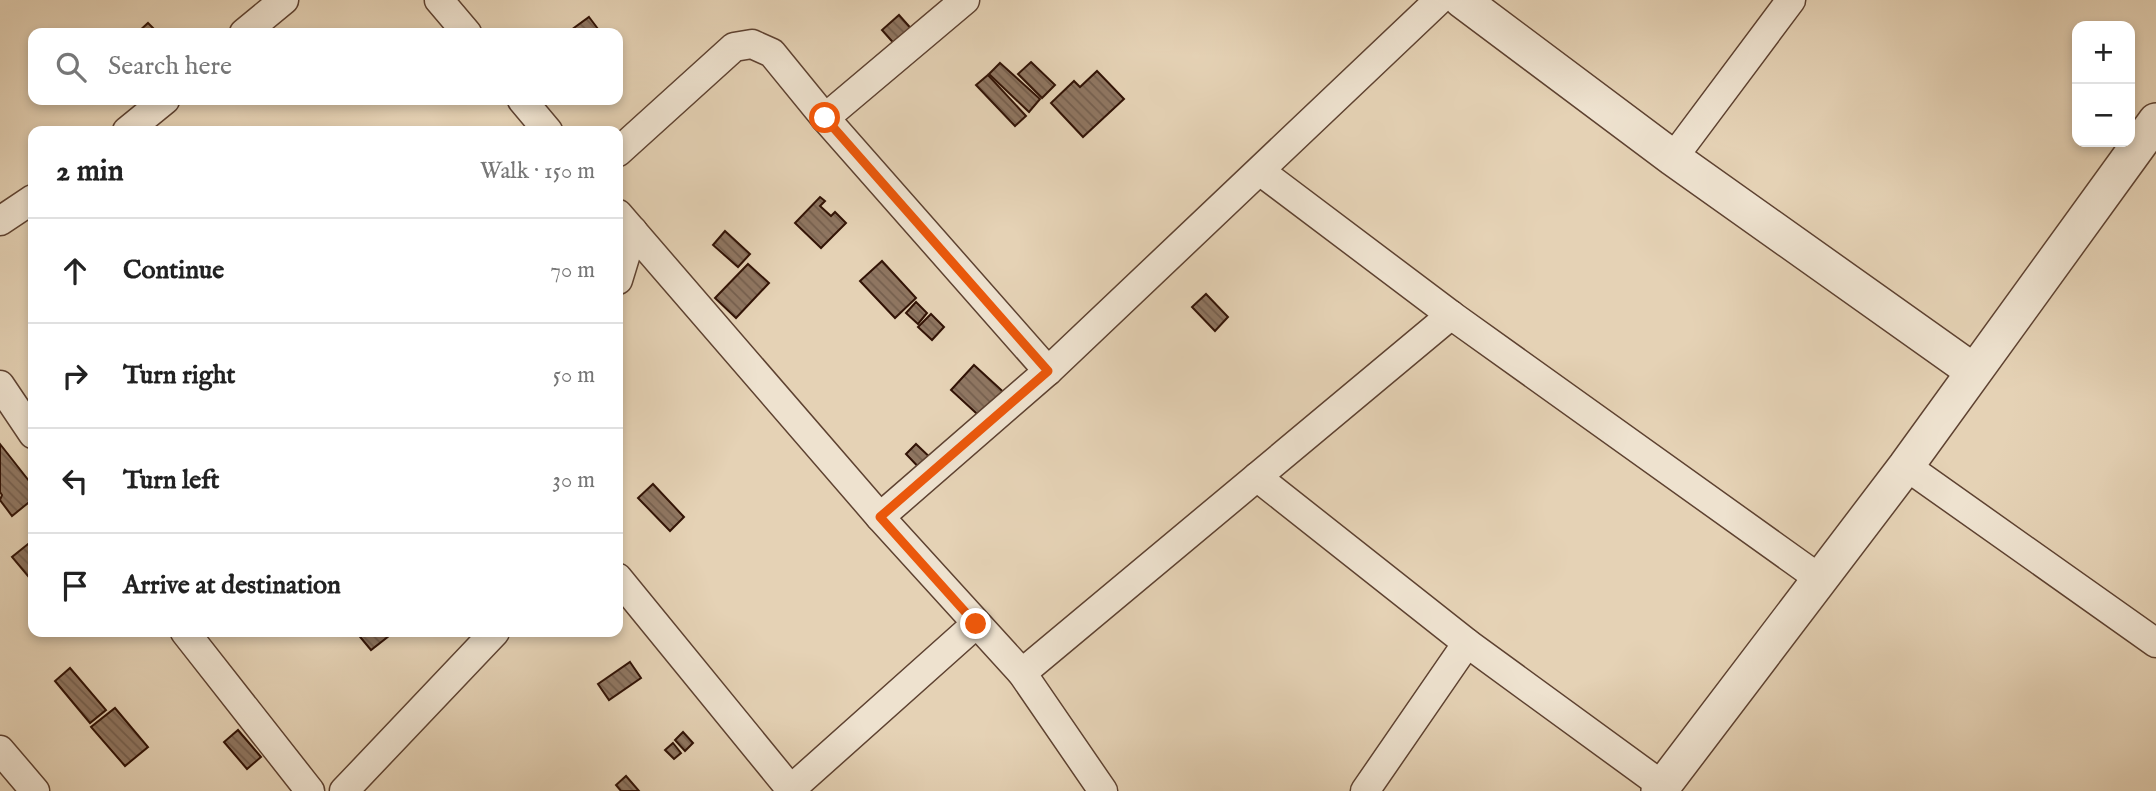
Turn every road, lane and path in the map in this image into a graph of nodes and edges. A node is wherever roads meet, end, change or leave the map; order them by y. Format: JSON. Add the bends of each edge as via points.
{"nodes":[{"id":1,"x":284,"y":0,"type":"edge"},
{"id":2,"x":439,"y":0,"type":"edge"},
{"id":3,"x":965,"y":0,"type":"edge"},
{"id":4,"x":1438,"y":0,"type":"edge"},
{"id":5,"x":1462,"y":0,"type":"edge"},
{"id":6,"x":1791,"y":0,"type":"edge"},
{"id":7,"x":250,"y":28,"type":"edge"},
{"id":8,"x":463,"y":28,"type":"edge"},
{"id":9,"x":158,"y":105,"type":"edge"},
{"id":10,"x":526,"y":105,"type":"edge"},
{"id":11,"x":825,"y":118,"type":"junction"},
{"id":12,"x":2156,"y":121,"type":"edge"},
{"id":13,"x":133,"y":126,"type":"edge"},
{"id":14,"x":544,"y":126,"type":"edge"},
{"id":15,"x":623,"y":147,"type":"edge"},
{"id":16,"x":1673,"y":158,"type":"junction"},
{"id":17,"x":1260,"y":171,"type":"junction"},
{"id":18,"x":28,"y":202,"type":"edge"},
{"id":19,"x":0,"y":221,"type":"edge"},
{"id":20,"x":625,"y":222,"type":"edge"},
{"id":21,"x":1451,"y":314,"type":"junction"},
{"id":22,"x":1048,"y":371,"type":"junction"},
{"id":23,"x":1973,"y":371,"type":"junction"},
{"id":24,"x":0,"y":385,"type":"edge"},
{"id":25,"x":28,"y":427,"type":"edge"},
{"id":26,"x":1906,"y":466,"type":"junction"},
{"id":27,"x":1257,"y":477,"type":"junction"},
{"id":28,"x":880,"y":517,"type":"junction"},
{"id":29,"x":1820,"y":579,"type":"junction"},
{"id":30,"x":623,"y":584,"type":"edge"},
{"id":31,"x":976,"y":624,"type":"junction"},
{"id":32,"x":189,"y":637,"type":"edge"},
{"id":33,"x":484,"y":637,"type":"edge"},
{"id":34,"x":1467,"y":643,"type":"junction"},
{"id":35,"x":2156,"y":643,"type":"edge"},
{"id":36,"x":1022,"y":673,"type":"junction"},
{"id":37,"x":0,"y":750,"type":"edge"},
{"id":38,"x":1661,"y":788,"type":"edge"},
{"id":39,"x":790,"y":790,"type":"edge"},
{"id":40,"x":34,"y":791,"type":"edge"},
{"id":41,"x":310,"y":791,"type":"edge"},
{"id":42,"x":344,"y":791,"type":"edge"},
{"id":43,"x":1102,"y":791,"type":"edge"},
{"id":44,"x":1365,"y":791,"type":"edge"}],
"edges":[{"from":1,"to":7,"type":"street"},
{"from":2,"to":8,"type":"street"},
{"from":3,"to":11,"type":"street"},
{"from":4,"to":17,"type":"street"},
{"from":5,"to":16,"type":"street"},
{"from":6,"to":16,"type":"street"},
{"from":9,"to":13,"type":"street"},
{"from":10,"to":14,"type":"street"},
{"from":11,"to":15,"type":"street","via":[[772,53],[752,44],[734,47]]},
{"from":11,"to":22,"type":"street"},
{"from":12,"to":23,"type":"street"},
{"from":16,"to":23,"type":"street"},
{"from":17,"to":21,"type":"street"},
{"from":17,"to":22,"type":"street"},
{"from":18,"to":19,"type":"street"},
{"from":20,"to":28,"type":"street"},
{"from":21,"to":27,"type":"street"},
{"from":21,"to":29,"type":"street"},
{"from":22,"to":28,"type":"street"},
{"from":23,"to":26,"type":"street"},
{"from":24,"to":25,"type":"street"},
{"from":26,"to":29,"type":"street"},
{"from":26,"to":35,"type":"street"},
{"from":27,"to":34,"type":"street"},
{"from":27,"to":36,"type":"street"},
{"from":28,"to":31,"type":"street"},
{"from":29,"to":38,"type":"street"},
{"from":30,"to":39,"type":"street"},
{"from":31,"to":36,"type":"street"},
{"from":31,"to":39,"type":"street"},
{"from":32,"to":41,"type":"street"},
{"from":33,"to":42,"type":"street"},
{"from":34,"to":38,"type":"street"},
{"from":34,"to":44,"type":"street"},
{"from":36,"to":43,"type":"street"},
{"from":37,"to":40,"type":"street"}]}
